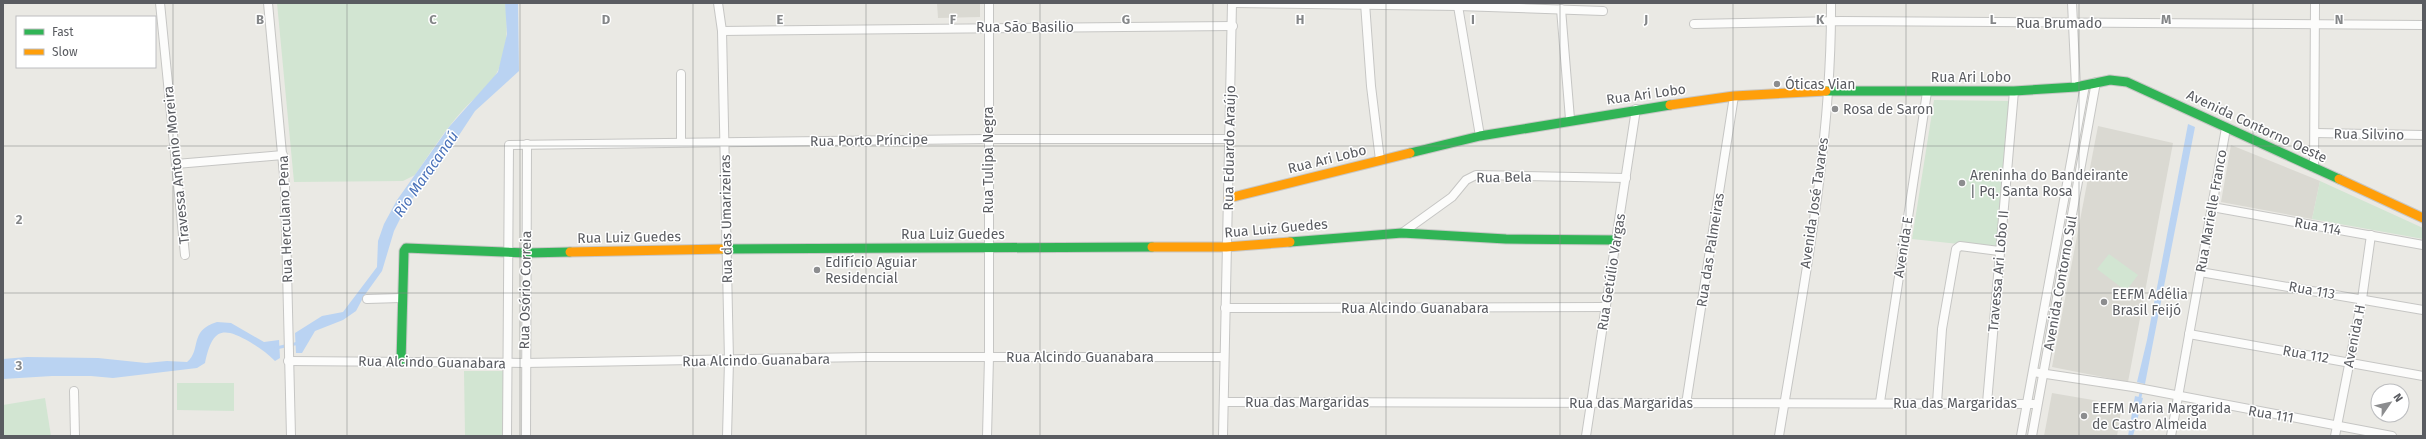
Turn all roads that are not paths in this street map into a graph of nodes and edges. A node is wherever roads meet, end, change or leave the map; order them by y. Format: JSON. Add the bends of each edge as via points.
{"nodes":[{"id":1,"x":160,"y":3,"type":"edge"},
{"id":2,"x":268,"y":3,"type":"edge"},
{"id":3,"x":718,"y":3,"type":"edge"},
{"id":4,"x":989,"y":3,"type":"edge"},
{"id":5,"x":1232,"y":3,"type":"edge"},
{"id":6,"x":1236,"y":3,"type":"edge"},
{"id":7,"x":1831,"y":3,"type":"edge"},
{"id":8,"x":2072,"y":3,"type":"edge"},
{"id":9,"x":2315,"y":3,"type":"edge"},
{"id":10,"x":1366,"y":5,"type":"edge"},
{"id":11,"x":1458,"y":6,"type":"junction"},
{"id":12,"x":1561,"y":9,"type":"junction"},
{"id":13,"x":1603,"y":11,"type":"dead end"},
{"id":14,"x":1832,"y":21,"type":"junction"},
{"id":15,"x":2072,"y":23,"type":"junction"},
{"id":16,"x":1694,"y":24,"type":"dead end"},
{"id":17,"x":2315,"y":24,"type":"junction"},
{"id":18,"x":1233,"y":26,"type":"junction"},
{"id":19,"x":2423,"y":26,"type":"edge"},
{"id":20,"x":988,"y":27,"type":"junction"},
{"id":21,"x":722,"y":31,"type":"junction"},
{"id":22,"x":681,"y":74,"type":"dead end"},
{"id":23,"x":2096,"y":82,"type":"junction"},
{"id":24,"x":2085,"y":85,"type":"junction"},
{"id":25,"x":2076,"y":87,"type":"junction"},
{"id":26,"x":1830,"y":91,"type":"junction"},
{"id":27,"x":2014,"y":91,"type":"junction"},
{"id":28,"x":1927,"y":92,"type":"junction"},
{"id":29,"x":1734,"y":96,"type":"junction"},
{"id":30,"x":1636,"y":109,"type":"junction"},
{"id":31,"x":1570,"y":119,"type":"junction"},
{"id":32,"x":2226,"y":128,"type":"junction"},
{"id":33,"x":2315,"y":133,"type":"junction"},
{"id":34,"x":2423,"y":135,"type":"edge"},
{"id":35,"x":1480,"y":136,"type":"junction"},
{"id":36,"x":988,"y":139,"type":"junction"},
{"id":37,"x":1229,"y":139,"type":"junction"},
{"id":38,"x":724,"y":141,"type":"junction"},
{"id":39,"x":681,"y":142,"type":"junction"},
{"id":40,"x":509,"y":144,"type":"joint"},
{"id":41,"x":527,"y":144,"type":"junction"},
{"id":42,"x":282,"y":155,"type":"junction"},
{"id":43,"x":1380,"y":160,"type":"junction"},
{"id":44,"x":176,"y":164,"type":"junction"},
{"id":45,"x":2314,"y":168,"type":"junction"},
{"id":46,"x":1626,"y":178,"type":"junction"},
{"id":47,"x":1228,"y":198,"type":"junction"},
{"id":48,"x":2212,"y":207,"type":"junction"},
{"id":49,"x":2423,"y":218,"type":"edge"},
{"id":50,"x":1402,"y":233,"type":"junction"},
{"id":51,"x":2371,"y":235,"type":"junction"},
{"id":52,"x":1615,"y":240,"type":"junction"},
{"id":53,"x":2423,"y":245,"type":"edge"},
{"id":54,"x":1226,"y":247,"type":"junction"},
{"id":55,"x":989,"y":248,"type":"junction"},
{"id":56,"x":727,"y":249,"type":"junction"},
{"id":57,"x":507,"y":251,"type":"junction"},
{"id":58,"x":1999,"y":251,"type":"junction"},
{"id":59,"x":527,"y":253,"type":"junction"},
{"id":60,"x":185,"y":255,"type":"dead end"},
{"id":61,"x":2200,"y":272,"type":"junction"},
{"id":62,"x":401,"y":298,"type":"junction"},
{"id":63,"x":367,"y":299,"type":"dead end"},
{"id":64,"x":2362,"y":299,"type":"junction"},
{"id":65,"x":1606,"y":307,"type":"junction"},
{"id":66,"x":1225,"y":308,"type":"junction"},
{"id":67,"x":2423,"y":310,"type":"edge"},
{"id":68,"x":2189,"y":334,"type":"junction"},
{"id":69,"x":989,"y":357,"type":"junction"},
{"id":70,"x":1224,"y":357,"type":"junction"},
{"id":71,"x":288,"y":358,"type":"junction"},
{"id":72,"x":729,"y":361,"type":"junction"},
{"id":73,"x":401,"y":362,"type":"junction"},
{"id":74,"x":2349,"y":362,"type":"junction"},
{"id":75,"x":506,"y":363,"type":"junction"},
{"id":76,"x":525,"y":363,"type":"junction"},
{"id":77,"x":2032,"y":372,"type":"junction"},
{"id":78,"x":2043,"y":374,"type":"junction"},
{"id":79,"x":2423,"y":376,"type":"edge"},
{"id":80,"x":74,"y":391,"type":"dead end"},
{"id":81,"x":2178,"y":397,"type":"junction"},
{"id":82,"x":1224,"y":402,"type":"junction"},
{"id":83,"x":1784,"y":402,"type":"junction"},
{"id":84,"x":1880,"y":402,"type":"junction"},
{"id":85,"x":1591,"y":403,"type":"junction"},
{"id":86,"x":1937,"y":403,"type":"junction"},
{"id":87,"x":1987,"y":403,"type":"junction"},
{"id":88,"x":2027,"y":403,"type":"junction"},
{"id":89,"x":1686,"y":404,"type":"junction"},
{"id":90,"x":2037,"y":404,"type":"junction"},
{"id":91,"x":2337,"y":426,"type":"junction"},
{"id":92,"x":75,"y":436,"type":"edge"},
{"id":93,"x":291,"y":436,"type":"edge"},
{"id":94,"x":507,"y":436,"type":"edge"},
{"id":95,"x":526,"y":436,"type":"edge"},
{"id":96,"x":727,"y":436,"type":"edge"},
{"id":97,"x":987,"y":436,"type":"edge"},
{"id":98,"x":1223,"y":436,"type":"edge"},
{"id":99,"x":1586,"y":436,"type":"edge"},
{"id":100,"x":1779,"y":436,"type":"edge"},
{"id":101,"x":2021,"y":436,"type":"edge"},
{"id":102,"x":2032,"y":436,"type":"edge"},
{"id":103,"x":2171,"y":436,"type":"edge"},
{"id":104,"x":2335,"y":436,"type":"edge"},
{"id":105,"x":2392,"y":436,"type":"edge"}],
"edges":[{"from":1,"to":44,"type":"street","name":"Travessa Antonio Moreira"},
{"from":2,"to":42,"type":"street","name":"Rua Herculano Pena"},
{"from":3,"to":21,"type":"street","name":"Rua das Umarizeiras"},
{"from":4,"to":20,"type":"street","name":"Rua Tulipa Negra"},
{"from":5,"to":18,"type":"street","name":"Rua Eduardo Araújo"},
{"from":6,"to":10,"type":"street"},
{"from":7,"to":14,"type":"street","name":"Avenida José Tavares"},
{"from":8,"to":15,"type":"street"},
{"from":9,"to":17,"type":"street"},
{"from":10,"to":11,"type":"street"},
{"from":10,"to":43,"type":"street","via":[[1371,86]]},
{"from":11,"to":12,"type":"street"},
{"from":11,"to":35,"type":"street"},
{"from":12,"to":13,"type":"street"},
{"from":12,"to":31,"type":"street"},
{"from":14,"to":15,"type":"street","name":"Rua Brumado"},
{"from":14,"to":16,"type":"street","name":"Rua Brumado"},
{"from":14,"to":26,"type":"street","name":"Avenida José Tavares"},
{"from":15,"to":17,"type":"street","name":"Rua Brumado"},
{"from":15,"to":25,"type":"street"},
{"from":17,"to":19,"type":"street","name":"Rua Brumado"},
{"from":17,"to":33,"type":"street"},
{"from":18,"to":20,"type":"street","name":"Rua São Basilio"},
{"from":18,"to":37,"type":"street","name":"Rua Eduardo Araújo"},
{"from":20,"to":21,"type":"street","name":"Rua São Basilio"},
{"from":20,"to":36,"type":"street","name":"Rua Tulipa Negra"},
{"from":21,"to":38,"type":"street","name":"Rua das Umarizeiras"},
{"from":22,"to":39,"type":"street"},
{"from":23,"to":24,"type":"street","name":"Avenida Contorno Oeste"},
{"from":23,"to":32,"type":"street","name":"Avenida Contorno Oeste","via":[[2127,82]]},
{"from":23,"to":78,"type":"street","name":"Avenida Contorno Sul"},
{"from":24,"to":25,"type":"street","name":"Avenida Contorno Oeste"},
{"from":24,"to":77,"type":"street","name":"Avenida Contorno Sul"},
{"from":25,"to":27,"type":"street","name":"Rua Ari Lobo"},
{"from":26,"to":28,"type":"street","name":"Rua Ari Lobo"},
{"from":26,"to":29,"type":"street","name":"Rua Ari Lobo"},
{"from":26,"to":83,"type":"street","name":"Avenida José Tavares","via":[[1812,227]]},
{"from":27,"to":28,"type":"street","name":"Rua Ari Lobo"},
{"from":27,"to":58,"type":"street","name":"Travessa Ari Lobo II"},
{"from":28,"to":84,"type":"street","name":"Avenida E"},
{"from":29,"to":30,"type":"street","name":"Rua Ari Lobo"},
{"from":29,"to":89,"type":"street","name":"Rua das Palmeiras"},
{"from":30,"to":31,"type":"street","name":"Rua Ari Lobo"},
{"from":30,"to":46,"type":"street","name":"Rua Getúlio Vargas"},
{"from":31,"to":35,"type":"street","name":"Rua Ari Lobo"},
{"from":32,"to":45,"type":"street","name":"Avenida Contorno Oeste"},
{"from":32,"to":48,"type":"street","name":"Rua Marielle Franco"},
{"from":33,"to":34,"type":"street","name":"Rua Silvino"},
{"from":33,"to":45,"type":"street"},
{"from":35,"to":43,"type":"street","name":"Rua Ari Lobo"},
{"from":36,"to":37,"type":"street","name":"Rua Porto Príncipe"},
{"from":36,"to":38,"type":"street","name":"Rua Porto Príncipe"},
{"from":36,"to":55,"type":"street","name":"Rua Tulipa Negra"},
{"from":37,"to":47,"type":"street","name":"Rua Eduardo Araújo"},
{"from":38,"to":39,"type":"street","name":"Rua Porto Príncipe"},
{"from":38,"to":56,"type":"street","name":"Rua das Umarizeiras"},
{"from":39,"to":41,"type":"street","name":"Rua Porto Príncipe"},
{"from":40,"to":41,"type":"street","name":"Rua Porto Príncipe"},
{"from":40,"to":57,"type":"street","name":"Rua Osório Correia"},
{"from":41,"to":59,"type":"street","name":"Rua Osório Correia"},
{"from":42,"to":44,"type":"street"},
{"from":42,"to":71,"type":"street","name":"Rua Herculano Pena"},
{"from":43,"to":47,"type":"street","name":"Rua Ari Lobo"},
{"from":44,"to":60,"type":"street","name":"Travessa Antonio Moreira"},
{"from":45,"to":49,"type":"street","name":"Avenida Contorno Oeste"},
{"from":46,"to":50,"type":"street","name":"Rua Bela","via":[[1476,175],[1466,180],[1452,197]]},
{"from":46,"to":52,"type":"street","name":"Rua Getúlio Vargas"},
{"from":47,"to":54,"type":"street","name":"Rua Eduardo Araújo"},
{"from":48,"to":51,"type":"street","name":"Rua 114"},
{"from":48,"to":61,"type":"street","name":"Rua Marielle Franco"},
{"from":50,"to":52,"type":"street","name":"Rua Luiz Guedes"},
{"from":50,"to":54,"type":"street","name":"Rua Luiz Guedes"},
{"from":51,"to":53,"type":"street","name":"Rua 114"},
{"from":51,"to":64,"type":"street","name":"Avenida H"},
{"from":52,"to":65,"type":"street","name":"Rua Getúlio Vargas"},
{"from":54,"to":55,"type":"street","name":"Rua Luiz Guedes"},
{"from":54,"to":66,"type":"street","name":"Rua Eduardo Araújo"},
{"from":55,"to":56,"type":"street","name":"Rua Luiz Guedes"},
{"from":55,"to":69,"type":"street","name":"Rua Tulipa Negra"},
{"from":56,"to":59,"type":"street","name":"Rua Luiz Guedes"},
{"from":56,"to":72,"type":"street","name":"Rua das Umarizeiras"},
{"from":57,"to":59,"type":"street","name":"Rua Luiz Guedes"},
{"from":57,"to":62,"type":"street","name":"Rua Luiz Guedes","via":[[406,248]]},
{"from":57,"to":75,"type":"street","name":"Rua Osório Correia"},
{"from":58,"to":86,"type":"street","via":[[1960,246],[1956,249],[1942,329]]},
{"from":58,"to":87,"type":"street","name":"Travessa Ari Lobo II"},
{"from":59,"to":76,"type":"street","name":"Rua Osório Correia"},
{"from":61,"to":64,"type":"street","name":"Rua 113"},
{"from":61,"to":68,"type":"street","name":"Rua Marielle Franco"},
{"from":62,"to":63,"type":"street"},
{"from":62,"to":73,"type":"street","name":"Rua Luiz Guedes"},
{"from":64,"to":67,"type":"street","name":"Rua 113"},
{"from":64,"to":74,"type":"street","name":"Avenida H"},
{"from":65,"to":66,"type":"street","name":"Rua Alcindo Guanabara"},
{"from":65,"to":85,"type":"street","name":"Rua Getúlio Vargas"},
{"from":66,"to":70,"type":"street","name":"Rua Eduardo Araújo"},
{"from":68,"to":74,"type":"street","name":"Rua 112"},
{"from":68,"to":81,"type":"street","name":"Rua Marielle Franco"},
{"from":69,"to":70,"type":"street","name":"Rua Alcindo Guanabara"},
{"from":69,"to":72,"type":"street","name":"Rua Alcindo Guanabara"},
{"from":69,"to":97,"type":"street","name":"Rua Tulipa Negra"},
{"from":70,"to":82,"type":"street","name":"Rua Eduardo Araújo"},
{"from":71,"to":73,"type":"street","name":"Rua Alcindo Guanabara"},
{"from":71,"to":93,"type":"street","name":"Rua Herculano Pena"},
{"from":72,"to":76,"type":"street","name":"Rua Alcindo Guanabara"},
{"from":72,"to":96,"type":"street","name":"Rua das Umarizeiras"},
{"from":73,"to":75,"type":"street","name":"Rua Alcindo Guanabara"},
{"from":74,"to":79,"type":"street","name":"Rua 112"},
{"from":74,"to":91,"type":"street","name":"Avenida H"},
{"from":75,"to":76,"type":"street","name":"Rua Alcindo Guanabara"},
{"from":75,"to":94,"type":"street","name":"Rua Osório Correia"},
{"from":76,"to":95,"type":"street","name":"Rua Osório Correia"},
{"from":77,"to":78,"type":"street","name":"Rua 111"},
{"from":77,"to":88,"type":"street","name":"Avenida Contorno Sul"},
{"from":78,"to":81,"type":"street","name":"Rua 111","via":[[2133,387]]},
{"from":78,"to":90,"type":"street","name":"Avenida Contorno Sul"},
{"from":80,"to":92,"type":"street"},
{"from":81,"to":91,"type":"street","name":"Rua 111"},
{"from":81,"to":103,"type":"street","name":"Rua Marielle Franco"},
{"from":82,"to":85,"type":"street","name":"Rua das Margaridas"},
{"from":82,"to":98,"type":"street","name":"Rua Eduardo Araújo"},
{"from":83,"to":84,"type":"street","name":"Rua das Margaridas"},
{"from":83,"to":89,"type":"street","name":"Rua das Margaridas"},
{"from":83,"to":100,"type":"street","name":"Avenida José Tavares"},
{"from":84,"to":86,"type":"street","name":"Rua das Margaridas"},
{"from":85,"to":89,"type":"street","name":"Rua das Margaridas"},
{"from":85,"to":99,"type":"street","name":"Rua Getúlio Vargas"},
{"from":86,"to":87,"type":"street","name":"Rua das Margaridas"},
{"from":87,"to":88,"type":"street","name":"Rua das Margaridas"},
{"from":88,"to":90,"type":"street","name":"Rua das Margaridas"},
{"from":88,"to":101,"type":"street","name":"Avenida Contorno Sul"},
{"from":90,"to":102,"type":"street","name":"Avenida Contorno Sul"},
{"from":91,"to":104,"type":"street","name":"Avenida H"},
{"from":91,"to":105,"type":"street","name":"Rua 111"}]}
